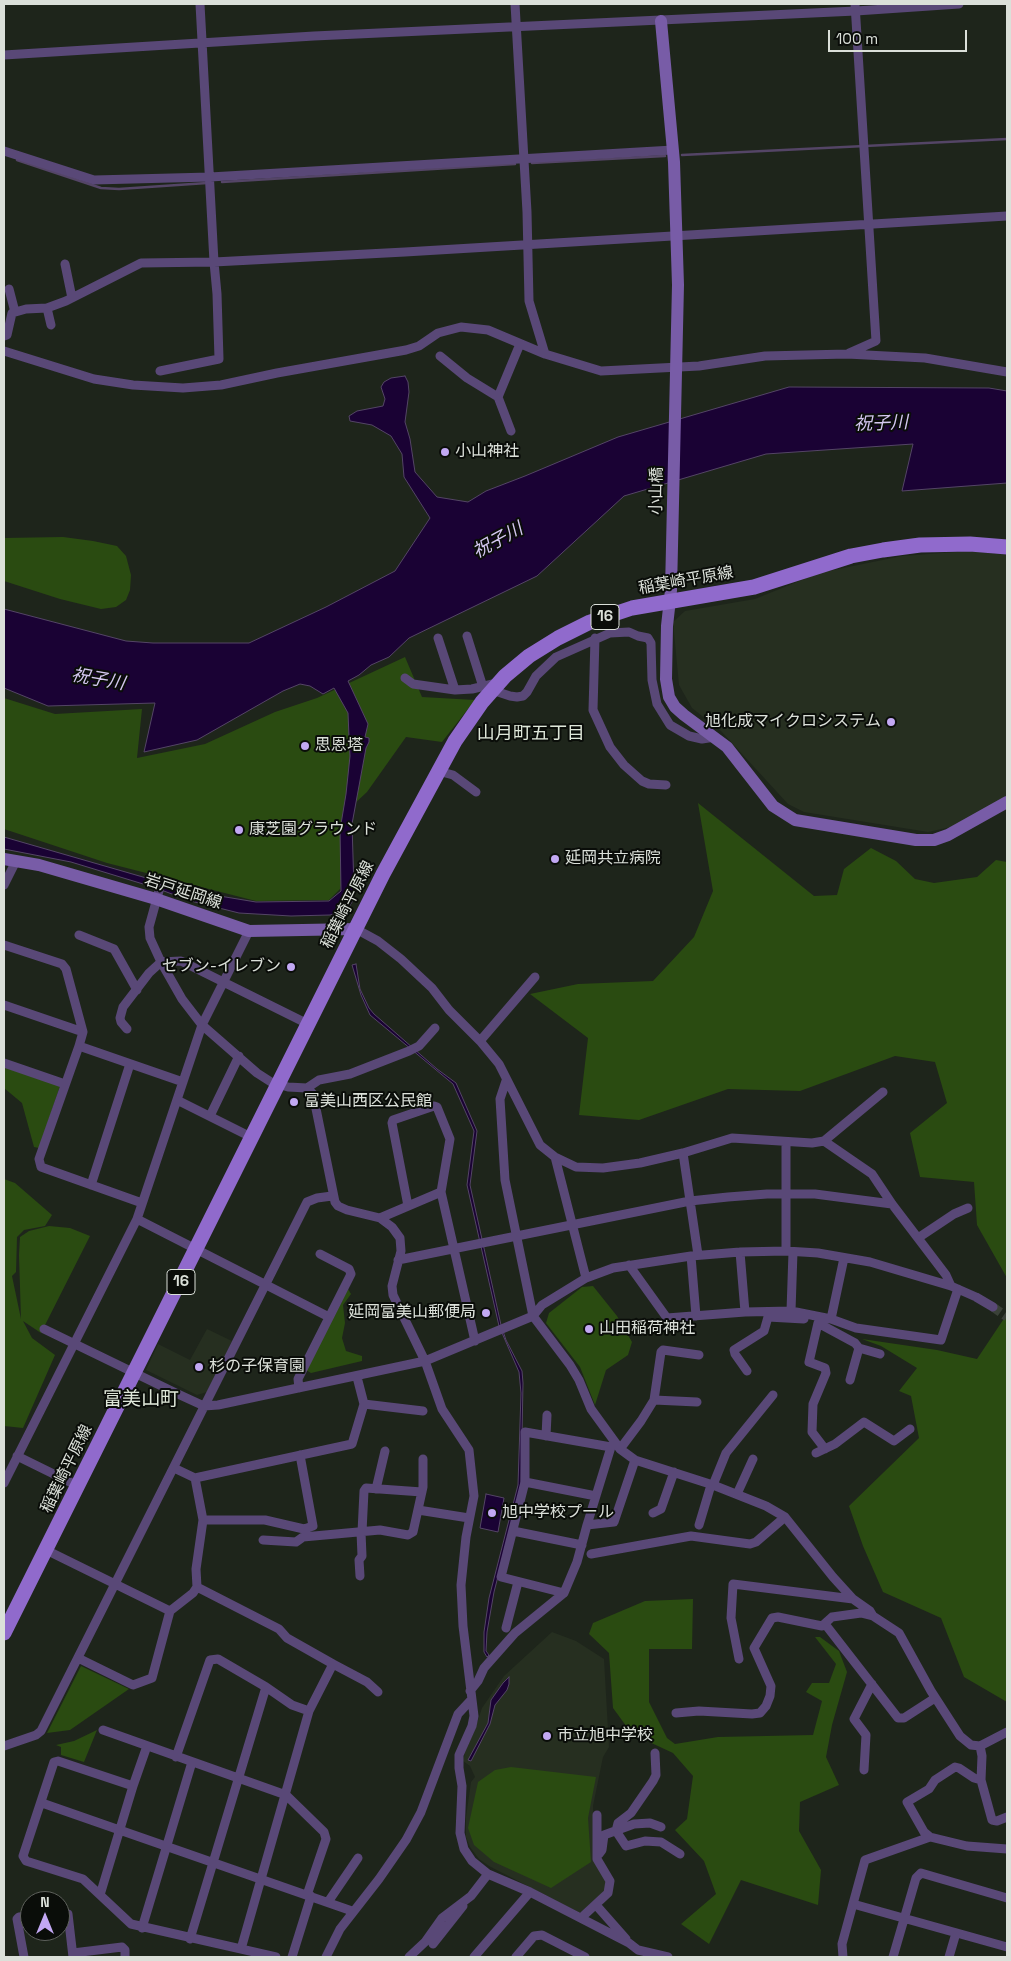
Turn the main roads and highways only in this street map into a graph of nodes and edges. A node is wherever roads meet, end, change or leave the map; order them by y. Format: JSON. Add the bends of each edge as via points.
{"nodes":[{"id":1,"x":1007,"y":547,"type":"edge"},
{"id":2,"x":6,"y":1625,"type":"edge"}],
"edges":[{"from":1,"to":2,"type":"main road","name":"稲葉崎平原線","number":"16","via":[[920,545],[883,550],[851,556],[754,587],[670,596],[590,622],[558,638],[529,656],[492,687],[438,771],[356,929]]}]}
